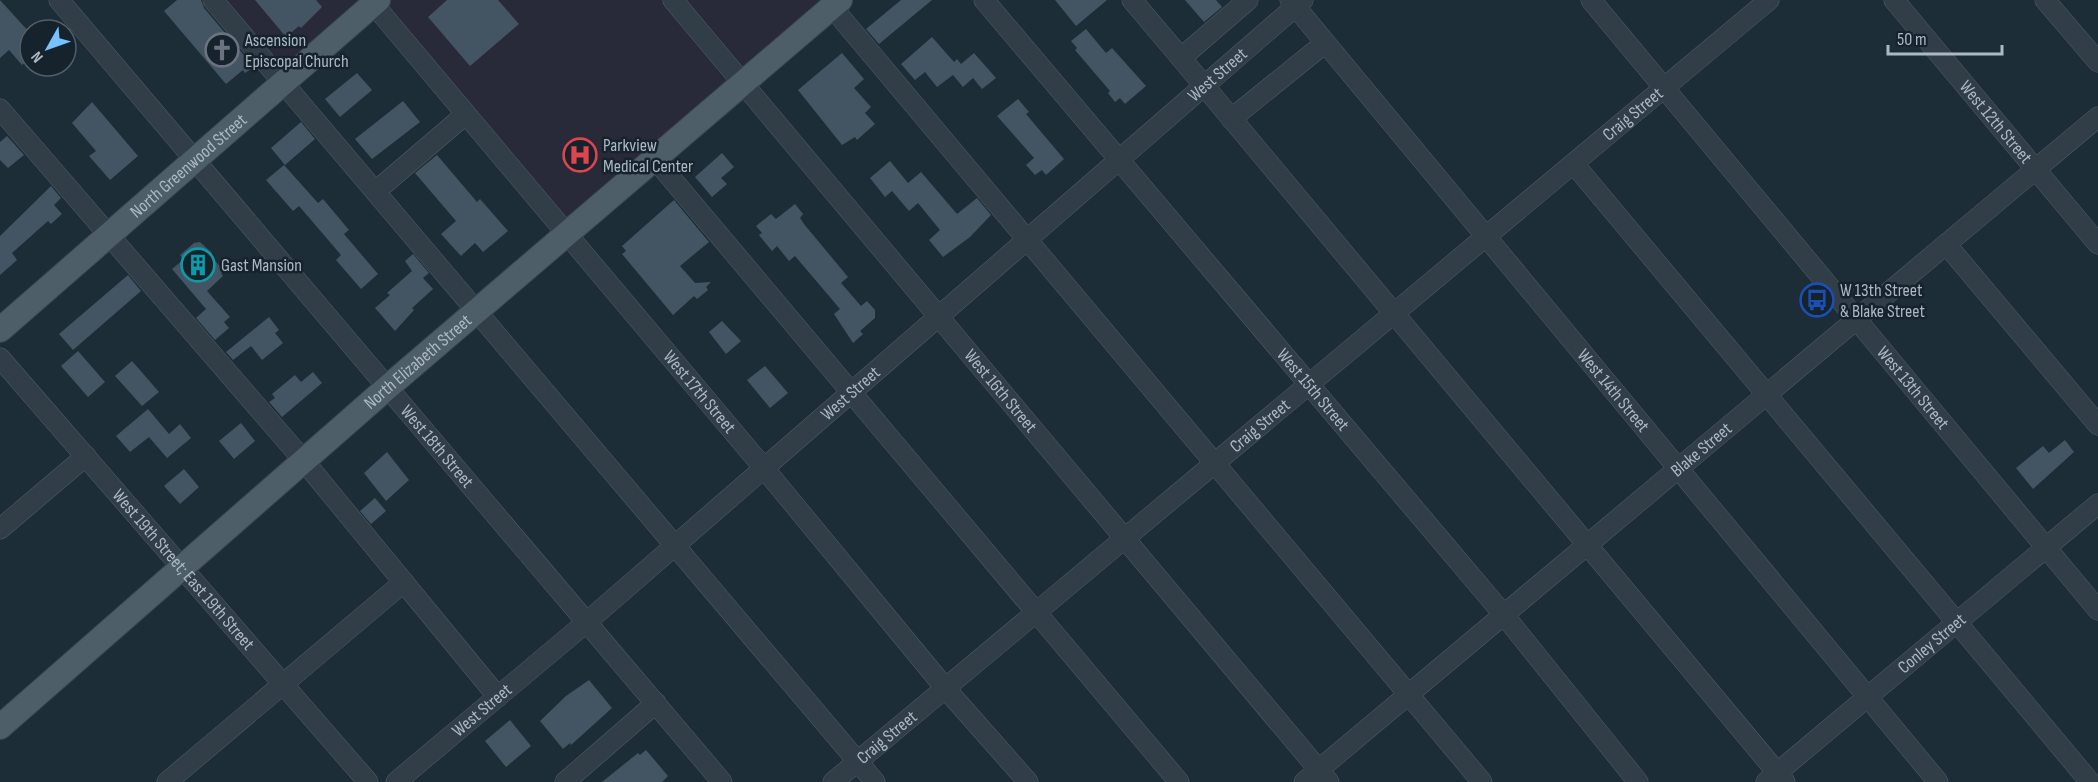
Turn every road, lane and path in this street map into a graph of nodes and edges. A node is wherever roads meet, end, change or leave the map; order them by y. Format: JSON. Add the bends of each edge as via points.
{"nodes":[{"id":1,"x":58,"y":0,"type":"edge"},
{"id":2,"x":213,"y":0,"type":"edge"},
{"id":3,"x":673,"y":0,"type":"edge"},
{"id":4,"x":984,"y":0,"type":"edge"},
{"id":5,"x":1132,"y":0,"type":"edge"},
{"id":6,"x":1248,"y":0,"type":"edge"},
{"id":7,"x":1591,"y":0,"type":"edge"},
{"id":8,"x":1768,"y":0,"type":"edge"},
{"id":9,"x":1894,"y":0,"type":"edge"},
{"id":10,"x":2045,"y":0,"type":"edge"},
{"id":11,"x":374,"y":1,"type":"edge"},
{"id":12,"x":1296,"y":2,"type":"edge"},
{"id":13,"x":836,"y":3,"type":"edge"},
{"id":14,"x":1746,"y":7,"type":"edge"},
{"id":15,"x":1325,"y":43,"type":"junction"},
{"id":16,"x":1181,"y":58,"type":"junction"},
{"id":17,"x":2098,"y":62,"type":"edge"},
{"id":18,"x":284,"y":82,"type":"junction"},
{"id":19,"x":743,"y":83,"type":"junction"},
{"id":20,"x":1203,"y":87,"type":"junction"},
{"id":21,"x":1664,"y":87,"type":"junction"},
{"id":22,"x":466,"y":114,"type":"junction"},
{"id":23,"x":2098,"y":117,"type":"edge"},
{"id":24,"x":1231,"y":119,"type":"junction"},
{"id":25,"x":3,"y":120,"type":"edge"},
{"id":26,"x":196,"y":159,"type":"junction"},
{"id":27,"x":655,"y":159,"type":"junction"},
{"id":28,"x":1121,"y":159,"type":"junction"},
{"id":29,"x":1574,"y":164,"type":"junction"},
{"id":30,"x":2036,"y":170,"type":"junction"},
{"id":31,"x":376,"y":190,"type":"junction"},
{"id":32,"x":109,"y":235,"type":"junction"},
{"id":33,"x":567,"y":236,"type":"junction"},
{"id":34,"x":1486,"y":239,"type":"junction"},
{"id":35,"x":1027,"y":240,"type":"junction"},
{"id":36,"x":1946,"y":244,"type":"junction"},
{"id":37,"x":2098,"y":244,"type":"edge"},
{"id":38,"x":478,"y":311,"type":"junction"},
{"id":39,"x":1395,"y":314,"type":"junction"},
{"id":40,"x":939,"y":316,"type":"junction"},
{"id":41,"x":1857,"y":317,"type":"junction"},
{"id":42,"x":0,"y":330,"type":"edge"},
{"id":43,"x":0,"y":358,"type":"edge"},
{"id":44,"x":1310,"y":384,"type":"junction"},
{"id":45,"x":388,"y":386,"type":"junction"},
{"id":46,"x":851,"y":392,"type":"junction"},
{"id":47,"x":1765,"y":395,"type":"junction"},
{"id":48,"x":2098,"y":425,"type":"edge"},
{"id":49,"x":86,"y":456,"type":"junction"},
{"id":50,"x":304,"y":461,"type":"junction"},
{"id":51,"x":1215,"y":463,"type":"junction"},
{"id":52,"x":764,"y":467,"type":"junction"},
{"id":53,"x":1679,"y":467,"type":"junction"},
{"id":54,"x":2098,"y":504,"type":"edge"},
{"id":55,"x":0,"y":529,"type":"edge"},
{"id":56,"x":1125,"y":538,"type":"junction"},
{"id":57,"x":676,"y":544,"type":"junction"},
{"id":58,"x":1587,"y":545,"type":"junction"},
{"id":59,"x":2046,"y":548,"type":"junction"},
{"id":60,"x":183,"y":569,"type":"junction"},
{"id":61,"x":404,"y":582,"type":"junction"},
{"id":62,"x":2098,"y":609,"type":"edge"},
{"id":63,"x":1037,"y":613,"type":"junction"},
{"id":64,"x":1504,"y":615,"type":"junction"},
{"id":65,"x":588,"y":621,"type":"junction"},
{"id":66,"x":1956,"y":624,"type":"junction"},
{"id":67,"x":282,"y":683,"type":"junction"},
{"id":68,"x":946,"y":689,"type":"junction"},
{"id":69,"x":1408,"y":694,"type":"junction"},
{"id":70,"x":498,"y":697,"type":"junction"},
{"id":71,"x":1867,"y":698,"type":"junction"},
{"id":72,"x":656,"y":702,"type":"junction"},
{"id":73,"x":0,"y":727,"type":"edge"},
{"id":74,"x":858,"y":762,"type":"junction"},
{"id":75,"x":1317,"y":778,"type":"edge"},
{"id":76,"x":1776,"y":779,"type":"edge"},
{"id":77,"x":571,"y":780,"type":"edge"},
{"id":78,"x":167,"y":782,"type":"edge"},
{"id":79,"x":368,"y":782,"type":"edge"},
{"id":80,"x":396,"y":782,"type":"edge"},
{"id":81,"x":722,"y":782,"type":"edge"},
{"id":82,"x":833,"y":782,"type":"edge"},
{"id":83,"x":875,"y":782,"type":"edge"},
{"id":84,"x":1028,"y":782,"type":"edge"},
{"id":85,"x":1179,"y":782,"type":"edge"},
{"id":86,"x":1482,"y":782,"type":"edge"},
{"id":87,"x":1638,"y":782,"type":"edge"},
{"id":88,"x":1938,"y":782,"type":"edge"},
{"id":89,"x":2090,"y":782,"type":"edge"}],
"edges":[{"from":1,"to":26,"type":"street","name":"West 18th Street"},
{"from":2,"to":18,"type":"street"},
{"from":3,"to":19,"type":"street","name":"West 16th Street"},
{"from":4,"to":28,"type":"street","name":"West 15th Street"},
{"from":5,"to":16,"type":"street"},
{"from":6,"to":16,"type":"street"},
{"from":7,"to":21,"type":"street","name":"West 13th Street"},
{"from":8,"to":14,"type":"street","name":"Craig Street"},
{"from":9,"to":30,"type":"street","name":"West 12th Street"},
{"from":10,"to":17,"type":"street"},
{"from":11,"to":18,"type":"main road","name":"North Greenwood Street"},
{"from":11,"to":22,"type":"street","name":"West 17th Street"},
{"from":12,"to":15,"type":"street","name":"West 14th Street"},
{"from":12,"to":20,"type":"street","name":"West Street"},
{"from":13,"to":19,"type":"main road","name":"North Elizabeth Street"},
{"from":13,"to":35,"type":"street"},
{"from":14,"to":21,"type":"street","name":"Craig Street"},
{"from":15,"to":24,"type":"street"},
{"from":15,"to":34,"type":"street","name":"West 14th Street"},
{"from":16,"to":20,"type":"street"},
{"from":18,"to":26,"type":"main road","name":"North Greenwood Street"},
{"from":18,"to":31,"type":"street"},
{"from":19,"to":27,"type":"main road","name":"North Elizabeth Street"},
{"from":19,"to":40,"type":"street","name":"West 16th Street"},
{"from":20,"to":24,"type":"street"},
{"from":20,"to":28,"type":"street","name":"West Street"},
{"from":21,"to":29,"type":"street","name":"Craig Street"},
{"from":21,"to":41,"type":"street","name":"West 13th Street"},
{"from":22,"to":31,"type":"street"},
{"from":22,"to":33,"type":"street","name":"West 17th Street"},
{"from":23,"to":30,"type":"street","name":"Blake Street"},
{"from":24,"to":39,"type":"street"},
{"from":25,"to":32,"type":"street"},
{"from":26,"to":32,"type":"main road","name":"North Greenwood Street"},
{"from":26,"to":45,"type":"street","name":"West 18th Street"},
{"from":27,"to":33,"type":"main road","name":"North Elizabeth Street"},
{"from":27,"to":46,"type":"street"},
{"from":28,"to":35,"type":"street","name":"West Street"},
{"from":28,"to":44,"type":"street","name":"West 15th Street"},
{"from":29,"to":34,"type":"street","name":"Craig Street"},
{"from":29,"to":47,"type":"street"},
{"from":30,"to":36,"type":"street","name":"Blake Street"},
{"from":30,"to":37,"type":"street","name":"West 12th Street"},
{"from":31,"to":38,"type":"street"},
{"from":32,"to":42,"type":"main road","name":"North Greenwood Street"},
{"from":32,"to":50,"type":"street"},
{"from":33,"to":38,"type":"main road","name":"North Elizabeth Street"},
{"from":33,"to":52,"type":"street","name":"West 17th Street"},
{"from":34,"to":39,"type":"street","name":"Craig Street"},
{"from":34,"to":53,"type":"street","name":"West 14th Street"},
{"from":35,"to":40,"type":"street","name":"West Street"},
{"from":35,"to":51,"type":"street"},
{"from":36,"to":41,"type":"street","name":"Blake Street"},
{"from":36,"to":48,"type":"street"},
{"from":38,"to":45,"type":"main road","name":"North Elizabeth Street"},
{"from":38,"to":57,"type":"street"},
{"from":39,"to":44,"type":"street","name":"Craig Street"},
{"from":39,"to":58,"type":"street"},
{"from":40,"to":46,"type":"street","name":"West Street"},
{"from":40,"to":56,"type":"street","name":"West 16th Street"},
{"from":41,"to":47,"type":"street","name":"Blake Street"},
{"from":41,"to":59,"type":"street","name":"West 13th Street"},
{"from":43,"to":49,"type":"street","name":"West 19th Street; East 19th Street"},
{"from":44,"to":51,"type":"street","name":"Craig Street"},
{"from":44,"to":64,"type":"street","name":"West 15th Street"},
{"from":45,"to":50,"type":"main road","name":"North Elizabeth Street"},
{"from":45,"to":65,"type":"street","name":"West 18th Street"},
{"from":46,"to":52,"type":"street","name":"West Street"},
{"from":46,"to":63,"type":"street"},
{"from":47,"to":53,"type":"street","name":"Blake Street"},
{"from":47,"to":66,"type":"street"},
{"from":49,"to":55,"type":"street"},
{"from":49,"to":60,"type":"street","name":"West 19th Street; East 19th Street"},
{"from":50,"to":60,"type":"main road","name":"North Elizabeth Street"},
{"from":50,"to":61,"type":"street"},
{"from":51,"to":56,"type":"street","name":"Craig Street"},
{"from":51,"to":69,"type":"street"},
{"from":52,"to":57,"type":"street","name":"West Street"},
{"from":52,"to":68,"type":"street","name":"West 17th Street"},
{"from":53,"to":58,"type":"street","name":"Blake Street"},
{"from":53,"to":71,"type":"street","name":"West 14th Street"},
{"from":54,"to":59,"type":"street","name":"Conley Street"},
{"from":56,"to":63,"type":"street","name":"Craig Street"},
{"from":56,"to":75,"type":"street","name":"West 16th Street"},
{"from":57,"to":65,"type":"street","name":"West Street"},
{"from":57,"to":74,"type":"street"},
{"from":58,"to":64,"type":"street","name":"Blake Street"},
{"from":58,"to":76,"type":"street"},
{"from":59,"to":62,"type":"street","name":"West 13th Street"},
{"from":59,"to":66,"type":"street","name":"Conley Street"},
{"from":60,"to":67,"type":"street","name":"West 19th Street; East 19th Street"},
{"from":60,"to":73,"type":"main road","name":"North Elizabeth Street"},
{"from":61,"to":67,"type":"street"},
{"from":61,"to":70,"type":"street"},
{"from":63,"to":68,"type":"street","name":"Craig Street"},
{"from":63,"to":85,"type":"street"},
{"from":64,"to":69,"type":"street","name":"Blake Street"},
{"from":64,"to":87,"type":"street","name":"West 15th Street"},
{"from":65,"to":70,"type":"street","name":"West Street"},
{"from":65,"to":72,"type":"street","name":"West 18th Street"},
{"from":66,"to":71,"type":"street","name":"Conley Street"},
{"from":66,"to":89,"type":"street"},
{"from":67,"to":78,"type":"street"},
{"from":67,"to":79,"type":"street","name":"West 19th Street; East 19th Street"},
{"from":68,"to":74,"type":"street","name":"Craig Street"},
{"from":68,"to":84,"type":"street","name":"West 17th Street"},
{"from":69,"to":75,"type":"street","name":"Blake Street"},
{"from":69,"to":86,"type":"street"},
{"from":70,"to":80,"type":"street","name":"West Street"},
{"from":71,"to":76,"type":"street","name":"Conley Street"},
{"from":71,"to":88,"type":"street","name":"West 14th Street"},
{"from":72,"to":77,"type":"street"},
{"from":72,"to":81,"type":"street","name":"West 18th Street"},
{"from":74,"to":82,"type":"street","name":"Craig Street"},
{"from":74,"to":83,"type":"street"}]}
